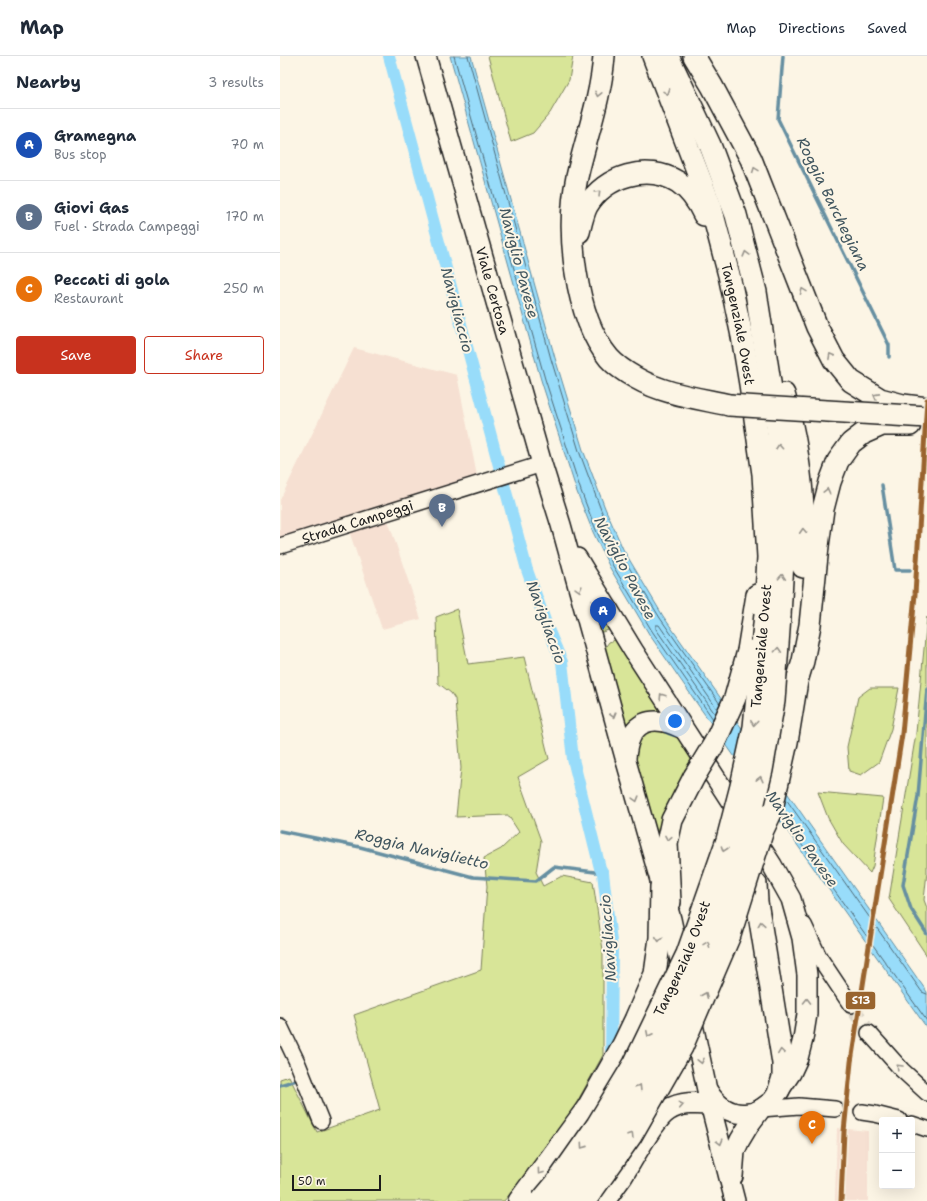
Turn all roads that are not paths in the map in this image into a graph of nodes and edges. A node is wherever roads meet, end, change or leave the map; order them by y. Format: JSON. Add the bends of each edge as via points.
{"nodes":[{"id":1,"x":426,"y":56,"type":"edge"},
{"id":2,"x":604,"y":56,"type":"edge"},
{"id":3,"x":653,"y":56,"type":"edge"},
{"id":4,"x":668,"y":56,"type":"edge"},
{"id":5,"x":694,"y":56,"type":"edge"},
{"id":6,"x":576,"y":269,"type":"junction"},
{"id":7,"x":756,"y":292,"type":"junction"},
{"id":8,"x":742,"y":336,"type":"junction"},
{"id":9,"x":927,"y":408,"type":"edge"},
{"id":10,"x":927,"y":417,"type":"edge"},
{"id":11,"x":927,"y":425,"type":"edge"},
{"id":12,"x":542,"y":464,"type":"junction"},
{"id":13,"x":765,"y":519,"type":"junction"},
{"id":14,"x":561,"y":525,"type":"junction"},
{"id":15,"x":280,"y":546,"type":"edge"},
{"id":16,"x":772,"y":615,"type":"junction"},
{"id":17,"x":797,"y":682,"type":"junction"},
{"id":18,"x":683,"y":729,"type":"junction"},
{"id":19,"x":626,"y":761,"type":"junction"},
{"id":20,"x":771,"y":814,"type":"junction"},
{"id":21,"x":661,"y":886,"type":"junction"},
{"id":22,"x":791,"y":899,"type":"junction"},
{"id":23,"x":671,"y":919,"type":"junction"},
{"id":24,"x":851,"y":1005,"type":"tunnel mouth"},
{"id":25,"x":280,"y":1026,"type":"edge"},
{"id":26,"x":869,"y":1033,"type":"tunnel mouth"},
{"id":27,"x":779,"y":1090,"type":"junction"},
{"id":28,"x":927,"y":1093,"type":"edge"},
{"id":29,"x":713,"y":1099,"type":"junction"},
{"id":30,"x":761,"y":1109,"type":"junction"},
{"id":31,"x":836,"y":1109,"type":"tunnel mouth"},
{"id":32,"x":862,"y":1112,"type":"tunnel mouth"},
{"id":33,"x":888,"y":1117,"type":"edge"},
{"id":34,"x":320,"y":1121,"type":"dead end"},
{"id":35,"x":915,"y":1125,"type":"edge"},
{"id":36,"x":927,"y":1129,"type":"edge"},
{"id":37,"x":735,"y":1198,"type":"edge"},
{"id":38,"x":519,"y":1201,"type":"edge"},
{"id":39,"x":541,"y":1201,"type":"edge"},
{"id":40,"x":564,"y":1201,"type":"edge"},
{"id":41,"x":585,"y":1201,"type":"edge"},
{"id":42,"x":604,"y":1201,"type":"edge"}],
"edges":[{"from":1,"to":12,"type":"main road","name":"Viale Certosa"},
{"from":2,"to":6,"type":"highway","one_way":true,"via":[[598,98],[574,198]]},
{"from":3,"to":8,"type":"highway","name":"Tangenziale Ovest","one_way":true,"via":[[711,207]]},
{"from":7,"to":4,"type":"highway","name":"Tangenziale Ovest","one_way":true,"via":[[736,215],[710,145]]},
{"from":9,"to":5,"type":"highway","one_way":true,"via":[[880,399],[851,381],[834,360],[817,327],[751,159]]},
{"from":6,"to":8,"type":"highway","one_way":true,"via":[[577,246],[583,218],[597,193],[626,175],[644,173],[665,177],[686,189],[703,213],[714,239]]},
{"from":6,"to":10,"type":"highway","bridge":true,"via":[[579,291],[589,325],[609,358],[635,378],[651,386],[729,405]]},
{"from":16,"to":7,"type":"highway","name":"Tangenziale Ovest","one_way":true,"via":[[784,516],[778,434]]},
{"from":17,"to":7,"type":"highway","one_way":true,"via":[[804,546],[800,473],[786,398]]},
{"from":8,"to":13,"type":"highway","name":"Tangenziale Ovest","via":[[763,474]]},
{"from":17,"to":11,"type":"highway","one_way":true,"via":[[810,625],[823,508],[838,461],[851,443],[864,433],[882,425]]},
{"from":12,"to":14,"type":"main road","name":"Viale Certosa"},
{"from":12,"to":15,"type":"street","name":"Strada Campeggi"},
{"from":13,"to":16,"type":"highway","name":"Tangenziale Ovest"},
{"from":13,"to":23,"type":"highway","one_way":true,"bridge":true,"via":[[748,651],[735,698],[714,744],[672,820],[667,843]]},
{"from":18,"to":14,"type":"main road","one_way":true,"via":[[594,587]]},
{"from":14,"to":19,"type":"main road","one_way":true},
{"from":16,"to":39,"type":"highway","name":"Tangenziale Ovest","one_way":true,"bridge":true,"via":[[754,727],[741,786],[727,840],[687,954],[634,1064],[597,1125]]},
{"from":40,"to":16,"type":"highway","name":"Tangenziale Ovest","one_way":true,"bridge":true,"via":[[651,1067],[696,973],[735,870],[762,770],[774,701]]},
{"from":17,"to":20,"type":"highway"},
{"from":18,"to":19,"type":"main road","via":[[660,720],[645,723],[630,737]]},
{"from":18,"to":22,"type":"main road","via":[[772,865]]},
{"from":19,"to":21,"type":"main road","one_way":true},
{"from":27,"to":20,"type":"highway","one_way":true,"bridge":true,"via":[[783,1078],[783,1063],[756,884]]},
{"from":41,"to":20,"type":"highway","one_way":true,"bridge":true,"via":[[631,1136],[682,1047],[730,935],[763,830]]},
{"from":21,"to":23,"type":"main road"},
{"from":21,"to":38,"type":"highway","one_way":true,"via":[[660,938],[655,974],[635,1020],[588,1107]]},
{"from":22,"to":24,"type":"street","via":[[819,957]]},
{"from":27,"to":22,"type":"main road","one_way":true,"via":[[798,1058],[806,1014],[807,975],[802,938]]},
{"from":23,"to":29,"type":"main road","one_way":true},
{"from":25,"to":34,"type":"street"},
{"from":28,"to":26,"type":"street","one_way":true},
{"from":27,"to":30,"type":"main road","via":[[772,1101]]},
{"from":29,"to":30,"type":"main road","via":[[735,1112],[748,1113]]},
{"from":29,"to":37,"type":"main road","one_way":true},
{"from":42,"to":29,"type":"highway","one_way":true,"via":[[657,1120],[667,1110],[678,1105]]},
{"from":30,"to":31,"type":"street","via":[[799,1106]]},
{"from":30,"to":37,"type":"main road","via":[[740,1140],[736,1152],[733,1167]]},
{"from":32,"to":33,"type":"street"},
{"from":35,"to":36,"type":"street"}]}
